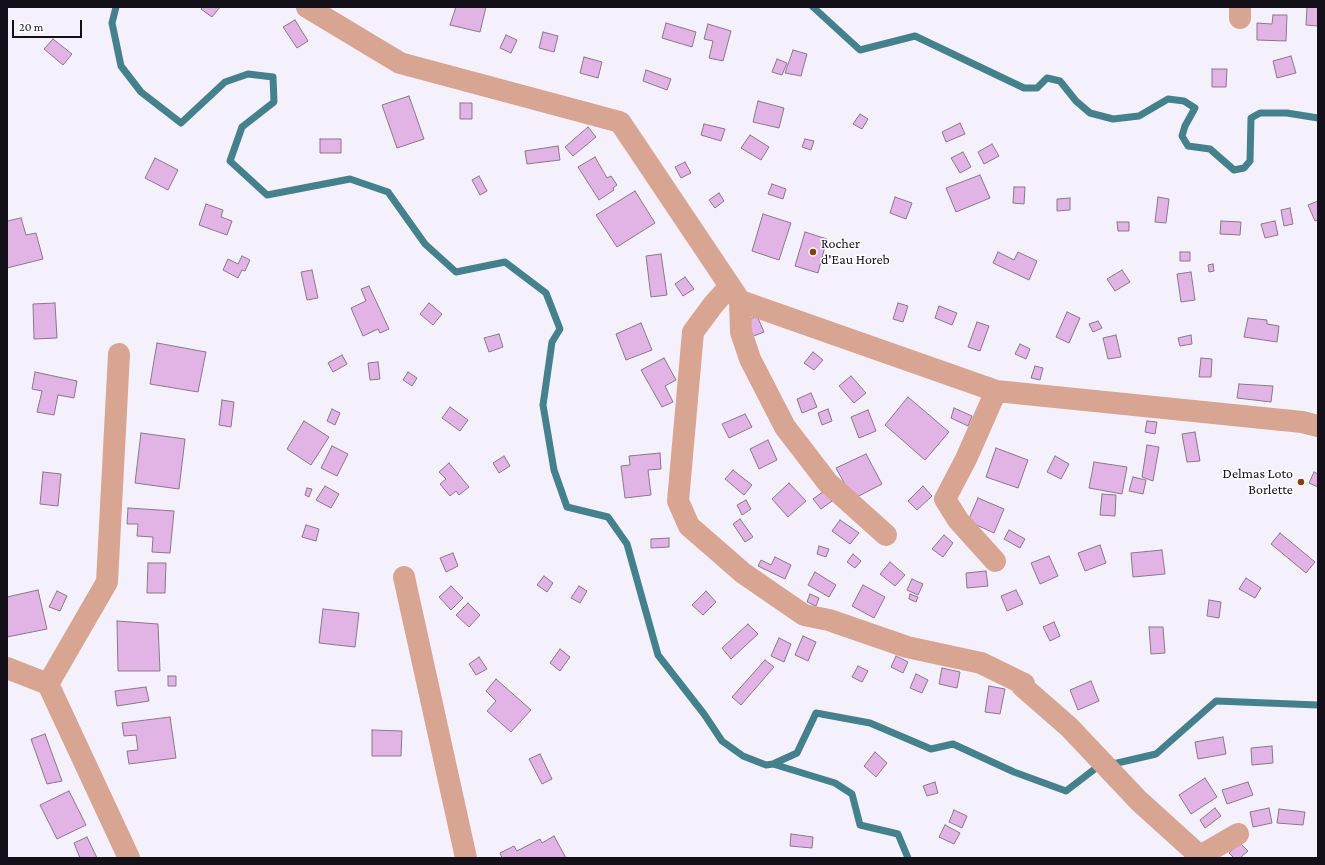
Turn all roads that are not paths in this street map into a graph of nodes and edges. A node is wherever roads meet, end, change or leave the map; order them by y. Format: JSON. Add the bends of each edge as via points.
{"nodes":[{"id":1,"x":307,"y":7,"type":"edge"},
{"id":2,"x":735,"y":294,"type":"junction"},
{"id":3,"x":119,"y":354,"type":"dead end"},
{"id":4,"x":996,"y":391,"type":"junction"},
{"id":5,"x":1318,"y":426,"type":"edge"},
{"id":6,"x":886,"y":535,"type":"dead end"},
{"id":7,"x":995,"y":561,"type":"dead end"},
{"id":8,"x":404,"y":577,"type":"dead end"},
{"id":9,"x":7,"y":668,"type":"edge"},
{"id":10,"x":48,"y":684,"type":"junction"},
{"id":11,"x":1238,"y":834,"type":"dead end"},
{"id":12,"x":1201,"y":857,"type":"edge"},
{"id":13,"x":129,"y":858,"type":"edge"},
{"id":14,"x":466,"y":858,"type":"edge"}],
"edges":[{"from":1,"to":2,"type":"street","via":[[400,63],[620,122]]},
{"from":2,"to":4,"type":"street"},
{"from":2,"to":6,"type":"street","via":[[741,332],[750,359],[785,427],[828,483]]},
{"from":2,"to":12,"type":"street","via":[[713,305],[693,332],[678,501],[689,526],[743,572],[804,615],[829,620],[907,647],[981,663],[1024,684],[1022,686],[1069,727],[1139,802]]},
{"from":3,"to":10,"type":"street","via":[[107,582]]},
{"from":4,"to":5,"type":"street","via":[[1302,422]]},
{"from":4,"to":7,"type":"street","via":[[945,499],[958,520]]},
{"from":8,"to":14,"type":"street"},
{"from":9,"to":10,"type":"street"},
{"from":10,"to":13,"type":"street"},
{"from":11,"to":12,"type":"street"}]}
